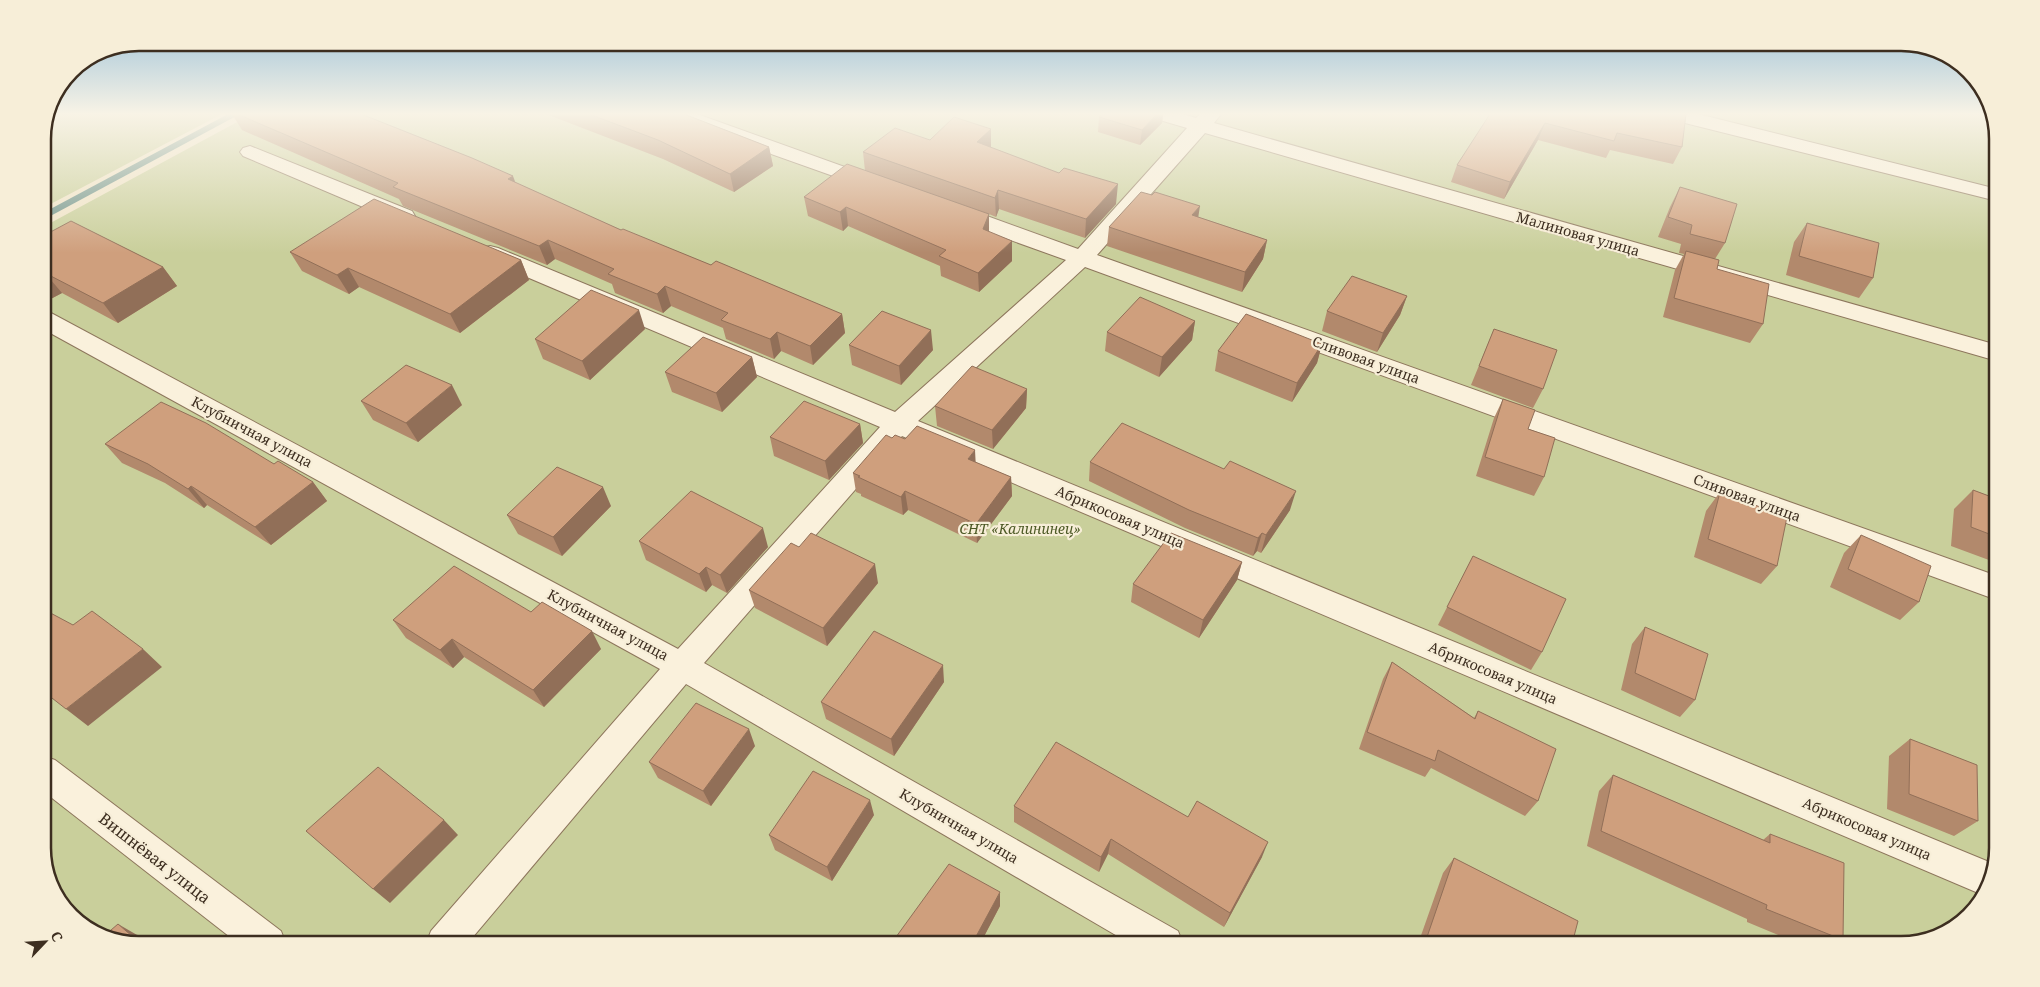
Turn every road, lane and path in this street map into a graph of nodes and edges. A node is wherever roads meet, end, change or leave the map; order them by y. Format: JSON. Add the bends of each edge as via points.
{"nodes":[{"id":1,"x":269,"y":160,"type":"edge"},
{"id":2,"x":808,"y":160,"type":"edge"},
{"id":3,"x":1171,"y":160,"type":"edge"},
{"id":4,"x":1339,"y":160,"type":"edge"},
{"id":5,"x":1857,"y":160,"type":"edge"},
{"id":6,"x":898,"y":192,"type":"edge"},
{"id":7,"x":1989,"y":193,"type":"edge"},
{"id":8,"x":935,"y":205,"type":"edge"},
{"id":9,"x":424,"y":225,"type":"edge"},
{"id":10,"x":469,"y":244,"type":"edge"},
{"id":11,"x":1083,"y":257,"type":"junction"},
{"id":12,"x":51,"y":323,"type":"edge"},
{"id":13,"x":1989,"y":351,"type":"edge"},
{"id":14,"x":898,"y":424,"type":"junction"},
{"id":15,"x":1989,"y":585,"type":"edge"},
{"id":16,"x":682,"y":666,"type":"junction"},
{"id":17,"x":51,"y":777,"type":"edge"},
{"id":18,"x":1983,"y":877,"type":"edge"},
{"id":19,"x":258,"y":936,"type":"edge"},
{"id":20,"x":451,"y":936,"type":"edge"},
{"id":21,"x":1152,"y":936,"type":"edge"}],
"edges":[{"from":1,"to":9,"type":"street"},
{"from":2,"to":6,"type":"street"},
{"from":3,"to":11,"type":"street"},
{"from":4,"to":13,"type":"street","name":"Малиновая улица"},
{"from":5,"to":7,"type":"street"},
{"from":8,"to":11,"type":"street","name":"Сливовая улица"},
{"from":10,"to":14,"type":"street","name":"Абрикосовая улица"},
{"from":11,"to":14,"type":"street"},
{"from":11,"to":15,"type":"street","name":"Сливовая улица"},
{"from":12,"to":16,"type":"street","name":"Клубничная улица"},
{"from":14,"to":16,"type":"street"},
{"from":14,"to":18,"type":"street","name":"Абрикосовая улица"},
{"from":16,"to":20,"type":"street"},
{"from":16,"to":21,"type":"street","name":"Клубничная улица"},
{"from":17,"to":19,"type":"street","name":"Вишнёвая улица"}]}
